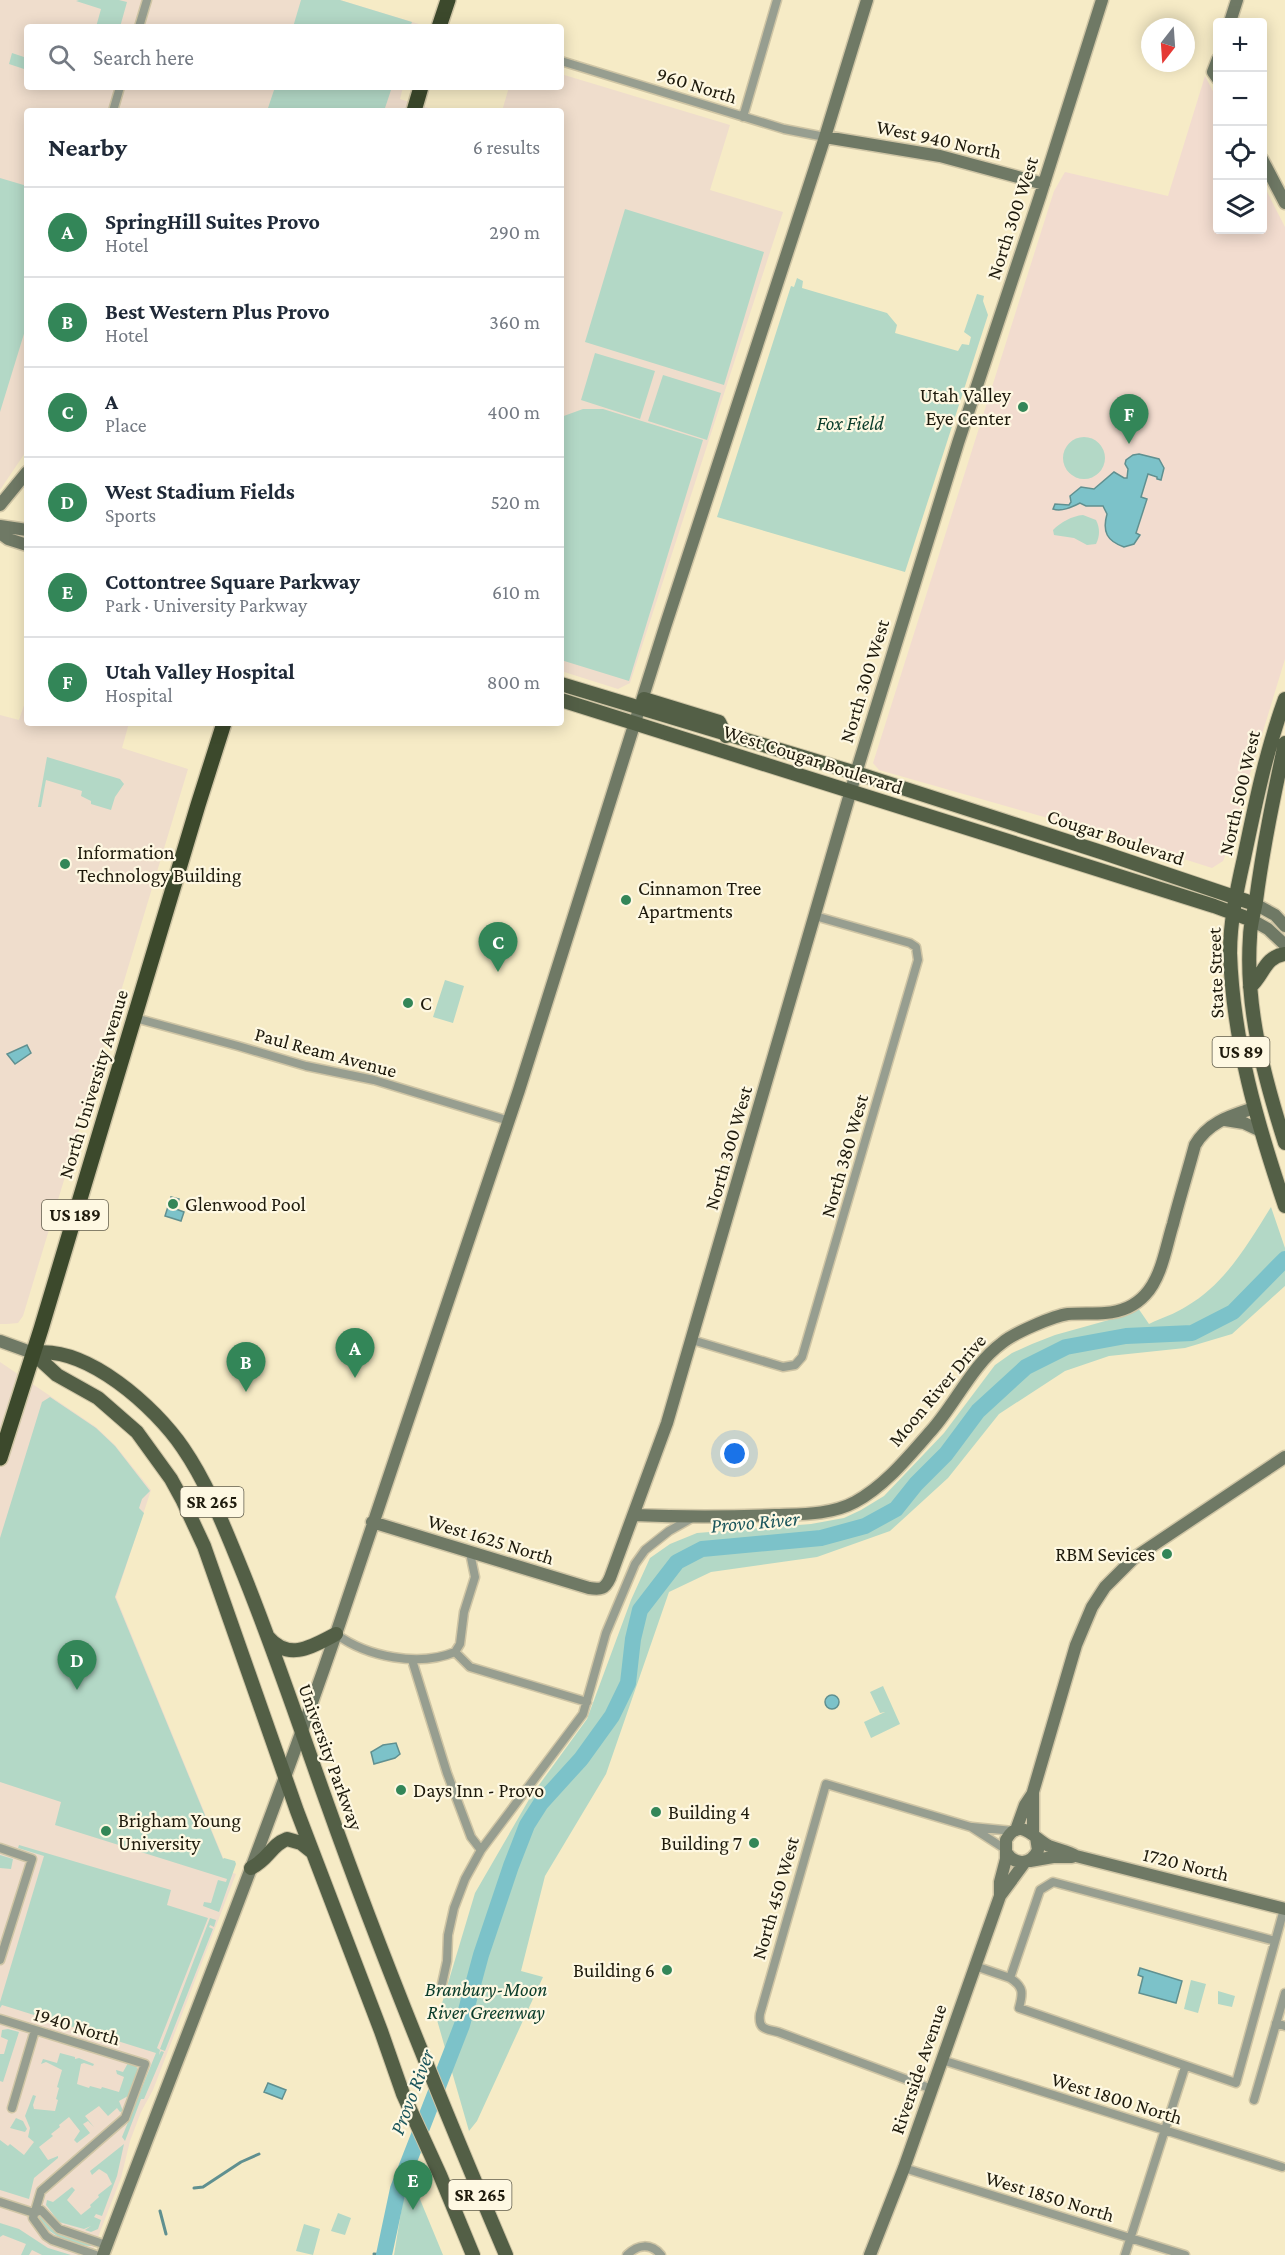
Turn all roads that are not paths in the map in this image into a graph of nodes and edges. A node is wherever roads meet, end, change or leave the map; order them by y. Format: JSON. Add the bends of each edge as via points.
{"nodes":[{"id":1,"x":147,"y":0,"type":"edge"},
{"id":2,"x":448,"y":0,"type":"edge"},
{"id":3,"x":777,"y":0,"type":"edge"},
{"id":4,"x":867,"y":0,"type":"edge"},
{"id":5,"x":1102,"y":0,"type":"edge"},
{"id":6,"x":1237,"y":0,"type":"edge"},
{"id":7,"x":1231,"y":18,"type":"edge"},
{"id":8,"x":140,"y":24,"type":"edge"},
{"id":9,"x":441,"y":24,"type":"edge"},
{"id":10,"x":564,"y":62,"type":"edge"},
{"id":11,"x":119,"y":90,"type":"edge"},
{"id":12,"x":420,"y":90,"type":"edge"},
{"id":13,"x":113,"y":108,"type":"edge"},
{"id":14,"x":415,"y":108,"type":"edge"},
{"id":15,"x":743,"y":117,"type":"junction"},
{"id":16,"x":825,"y":137,"type":"junction"},
{"id":17,"x":1267,"y":167,"type":"edge"},
{"id":18,"x":1044,"y":184,"type":"junction"},
{"id":19,"x":1285,"y":203,"type":"edge"},
{"id":20,"x":24,"y":476,"type":"edge"},
{"id":21,"x":0,"y":505,"type":"edge"},
{"id":22,"x":0,"y":526,"type":"edge"},
{"id":23,"x":24,"y":530,"type":"edge"},
{"id":24,"x":0,"y":533,"type":"edge"},
{"id":25,"x":24,"y":544,"type":"edge"},
{"id":26,"x":564,"y":685,"type":"edge"},
{"id":27,"x":1285,"y":699,"type":"edge"},
{"id":28,"x":564,"y":701,"type":"edge"},
{"id":29,"x":643,"y":704,"type":"junction"},
{"id":30,"x":636,"y":724,"type":"junction"},
{"id":31,"x":223,"y":726,"type":"edge"},
{"id":32,"x":1285,"y":743,"type":"edge"},
{"id":33,"x":856,"y":773,"type":"junction"},
{"id":34,"x":851,"y":792,"type":"junction"},
{"id":35,"x":964,"y":808,"type":"joint"},
{"id":36,"x":1053,"y":856,"type":"joint"},
{"id":37,"x":1236,"y":897,"type":"junction"},
{"id":38,"x":1255,"y":904,"type":"junction"},
{"id":39,"x":1233,"y":912,"type":"junction"},
{"id":40,"x":815,"y":916,"type":"junction"},
{"id":41,"x":1252,"y":920,"type":"junction"},
{"id":42,"x":1285,"y":926,"type":"edge"},
{"id":43,"x":1285,"y":945,"type":"edge"},
{"id":44,"x":1285,"y":954,"type":"edge"},
{"id":45,"x":1250,"y":987,"type":"junction"},
{"id":46,"x":135,"y":1018,"type":"junction"},
{"id":47,"x":1254,"y":1108,"type":"junction"},
{"id":48,"x":1224,"y":1119,"type":"junction"},
{"id":49,"x":508,"y":1121,"type":"junction"},
{"id":50,"x":1281,"y":1130,"type":"edge"},
{"id":51,"x":1261,"y":1131,"type":"junction"},
{"id":52,"x":1284,"y":1202,"type":"edge"},
{"id":53,"x":692,"y":1340,"type":"junction"},
{"id":54,"x":0,"y":1341,"type":"edge"},
{"id":55,"x":33,"y":1353,"type":"junction"},
{"id":56,"x":1285,"y":1457,"type":"edge"},
{"id":57,"x":0,"y":1458,"type":"edge"},
{"id":58,"x":634,"y":1515,"type":"junction"},
{"id":59,"x":692,"y":1518,"type":"junction"},
{"id":60,"x":372,"y":1522,"type":"junction"},
{"id":61,"x":470,"y":1553,"type":"junction"},
{"id":62,"x":598,"y":1590,"type":"joint"},
{"id":63,"x":266,"y":1633,"type":"junction"},
{"id":64,"x":336,"y":1634,"type":"junction"},
{"id":65,"x":456,"y":1652,"type":"junction"},
{"id":66,"x":412,"y":1660,"type":"junction"},
{"id":67,"x":587,"y":1702,"type":"junction"},
{"id":68,"x":302,"y":1732,"type":"junction"},
{"id":69,"x":285,"y":1775,"type":"junction"},
{"id":70,"x":1033,"y":1792,"type":"junction"},
{"id":71,"x":971,"y":1827,"type":"junction"},
{"id":72,"x":1015,"y":1831,"type":"junction"},
{"id":73,"x":1035,"y":1836,"type":"junction"},
{"id":74,"x":0,"y":1848,"type":"edge"},
{"id":75,"x":481,"y":1850,"type":"junction"},
{"id":76,"x":1005,"y":1851,"type":"junction"},
{"id":77,"x":314,"y":1855,"type":"junction"},
{"id":78,"x":1076,"y":1856,"type":"junction"},
{"id":79,"x":1027,"y":1861,"type":"junction"},
{"id":80,"x":251,"y":1868,"type":"junction"},
{"id":81,"x":1000,"y":1896,"type":"junction"},
{"id":82,"x":1285,"y":1909,"type":"edge"},
{"id":83,"x":1275,"y":1941,"type":"junction"},
{"id":84,"x":0,"y":1960,"type":"edge"},
{"id":85,"x":975,"y":1966,"type":"junction"},
{"id":86,"x":1010,"y":1978,"type":"junction"},
{"id":87,"x":442,"y":1984,"type":"dead end"},
{"id":88,"x":1285,"y":1992,"type":"edge"},
{"id":89,"x":0,"y":2019,"type":"edge"},
{"id":90,"x":1281,"y":2024,"type":"edge"},
{"id":91,"x":35,"y":2030,"type":"junction"},
{"id":92,"x":942,"y":2060,"type":"junction"},
{"id":93,"x":1185,"y":2067,"type":"junction"},
{"id":94,"x":932,"y":2089,"type":"junction"},
{"id":95,"x":1254,"y":2100,"type":"dead end"},
{"id":96,"x":12,"y":2108,"type":"dead end"},
{"id":97,"x":1164,"y":2129,"type":"junction"},
{"id":98,"x":1282,"y":2167,"type":"dead end"},
{"id":99,"x":904,"y":2168,"type":"junction"},
{"id":100,"x":0,"y":2202,"type":"edge"},
{"id":101,"x":34,"y":2213,"type":"junction"},
{"id":102,"x":1131,"y":2239,"type":"junction"},
{"id":103,"x":104,"y":2250,"type":"edge"},
{"id":104,"x":96,"y":2255,"type":"edge"},
{"id":105,"x":473,"y":2255,"type":"edge"},
{"id":106,"x":506,"y":2255,"type":"edge"},
{"id":107,"x":627,"y":2255,"type":"edge"},
{"id":108,"x":660,"y":2255,"type":"edge"},
{"id":109,"x":870,"y":2255,"type":"edge"},
{"id":110,"x":1125,"y":2255,"type":"edge"},
{"id":111,"x":1185,"y":2255,"type":"edge"}],
"edges":[{"from":1,"to":8,"type":"street"},
{"from":2,"to":9,"type":"highway"},
{"from":3,"to":15,"type":"street"},
{"from":4,"to":16,"type":"street"},
{"from":5,"to":18,"type":"street","name":"North 300 West"},
{"from":6,"to":7,"type":"street"},
{"from":10,"to":15,"type":"street","name":"960 North"},
{"from":11,"to":13,"type":"street"},
{"from":12,"to":14,"type":"highway"},
{"from":15,"to":16,"type":"street","name":"960 North"},
{"from":16,"to":18,"type":"street","name":"West 940 North","via":[[940,156]]},
{"from":16,"to":29,"type":"street"},
{"from":17,"to":19,"type":"street"},
{"from":18,"to":33,"type":"street","name":"North 300 West","via":[[958,443]]},
{"from":20,"to":21,"type":"street"},
{"from":22,"to":23,"type":"street"},
{"from":24,"to":25,"type":"street"},
{"from":26,"to":29,"type":"main road","name":"West Cougar Boulevard"},
{"from":27,"to":37,"type":"main road","name":"North 500 West","number":"US 89","via":[[1272,738]]},
{"from":28,"to":30,"type":"main road","name":"West Cougar Boulevard"},
{"from":29,"to":30,"type":"street"},
{"from":29,"to":33,"type":"main road","name":"West Cougar Boulevard","via":[[726,735]]},
{"from":30,"to":34,"type":"main road","name":"West Cougar Boulevard"},
{"from":30,"to":49,"type":"street"},
{"from":31,"to":46,"type":"highway","name":"North University Avenue","number":"US 189"},
{"from":32,"to":38,"type":"main road","name":"North 500 West","number":"US 89"},
{"from":33,"to":34,"type":"street","name":"North 300 West"},
{"from":33,"to":35,"type":"main road","name":"West Cougar Boulevard"},
{"from":34,"to":36,"type":"main road","name":"West Cougar Boulevard"},
{"from":34,"to":40,"type":"street","name":"North 300 West"},
{"from":35,"to":37,"type":"main road","name":"Cougar Boulevard"},
{"from":36,"to":39,"type":"main road","name":"Cougar Boulevard"},
{"from":37,"to":38,"type":"main road","name":"Cougar Boulevard"},
{"from":37,"to":39,"type":"main road","number":"US 89"},
{"from":38,"to":41,"type":"main road","number":"US 89"},
{"from":38,"to":42,"type":"street"},
{"from":39,"to":41,"type":"main road","name":"Cougar Boulevard"},
{"from":39,"to":47,"type":"main road","name":"State Street","number":"US 89","via":[[1230,951],[1237,1035]]},
{"from":40,"to":53,"type":"street","name":"North 300 West"},
{"from":40,"to":53,"type":"street","name":"North 380 West","via":[[910,943],[916,947],[918,960],[805,1352],[800,1361],[789,1367],[777,1366]]},
{"from":41,"to":43,"type":"street"},
{"from":41,"to":45,"type":"main road","name":"State Street","number":"US 89"},
{"from":44,"to":45,"type":"main road","via":[[1269,960]]},
{"from":45,"to":50,"type":"main road","name":"State Street","number":"US 89","via":[[1255,1035]]},
{"from":46,"to":49,"type":"street","name":"Paul Ream Avenue","via":[[306,1066],[374,1080]]},
{"from":46,"to":55,"type":"highway","name":"North University Avenue","number":"US 189"},
{"from":47,"to":48,"type":"street","name":"Moon River Drive"},
{"from":47,"to":50,"type":"main road","via":[[1262,1110]]},
{"from":47,"to":51,"type":"main road","name":"State Street","number":"US 89"},
{"from":48,"to":51,"type":"street"},
{"from":48,"to":59,"type":"street","name":"Moon River Drive","via":[[1212,1124],[1195,1145],[1154,1282],[1135,1304],[1121,1311],[1068,1314],[1005,1340],[981,1363],[943,1418],[912,1453],[878,1488],[854,1503],[808,1514]]},
{"from":49,"to":60,"type":"street"},
{"from":51,"to":52,"type":"main road","name":"State Street","number":"US 89"},
{"from":53,"to":58,"type":"street","name":"North 300 West"},
{"from":54,"to":55,"type":"street","name":"University Parkway"},
{"from":55,"to":57,"type":"highway","name":"North University Avenue","number":"US 189"},
{"from":55,"to":63,"type":"main road","name":"University Parkway","number":"SR 265","via":[[64,1354],[99,1371],[134,1395],[174,1436],[216,1509]]},
{"from":55,"to":69,"type":"main road","name":"University Parkway","number":"SR 265","via":[[57,1375],[98,1398],[137,1432],[171,1479],[204,1546]]},
{"from":56,"to":70,"type":"street","via":[[1134,1558],[1106,1587],[1092,1607],[1076,1645]]},
{"from":58,"to":59,"type":"street"},
{"from":58,"to":62,"type":"street","name":"North 300 West","via":[[610,1578],[605,1588]]},
{"from":59,"to":67,"type":"street","via":[[645,1550],[635,1564],[606,1633]]},
{"from":60,"to":61,"type":"street","name":"West 1625 North"},
{"from":60,"to":64,"type":"street"},
{"from":61,"to":62,"type":"street","name":"West 1625 North"},
{"from":61,"to":65,"type":"street","via":[[475,1577]]},
{"from":63,"to":64,"type":"main road","via":[[278,1646],[296,1651]]},
{"from":63,"to":68,"type":"main road","name":"University Parkway","number":"SR 265"},
{"from":64,"to":66,"type":"street","via":[[352,1646]]},
{"from":64,"to":68,"type":"street"},
{"from":65,"to":66,"type":"street"},
{"from":65,"to":67,"type":"street","via":[[470,1667]]},
{"from":66,"to":75,"type":"street","via":[[461,1811]]},
{"from":67,"to":75,"type":"street","via":[[584,1714]]},
{"from":68,"to":69,"type":"street"},
{"from":68,"to":106,"type":"main road","name":"University Parkway","number":"SR 265","via":[[351,1870]]},
{"from":69,"to":77,"type":"main road","name":"University Parkway","number":"SR 265"},
{"from":69,"to":80,"type":"street"},
{"from":70,"to":72,"type":"street"},
{"from":70,"to":73,"type":"street"},
{"from":71,"to":72,"type":"street"},
{"from":71,"to":76,"type":"street"},
{"from":71,"to":94,"type":"street","name":"North 450 West","via":[[826,1784],[759,2021],[764,2029]]},
{"from":72,"to":73,"type":"street","via":[[1026,1830]]},
{"from":72,"to":76,"type":"street","via":[[1007,1837]]},
{"from":73,"to":78,"type":"street","name":"1720 North"},
{"from":73,"to":79,"type":"street","via":[[1038,1850]]},
{"from":74,"to":84,"type":"street","via":[[32,1859]]},
{"from":75,"to":87,"type":"street","via":[[454,1908]]},
{"from":76,"to":79,"type":"street","via":[[1014,1861]]},
{"from":76,"to":81,"type":"street","name":"Riverside Avenue"},
{"from":77,"to":80,"type":"main road","via":[[308,1847],[287,1839]]},
{"from":77,"to":105,"type":"main road","name":"University Parkway","number":"SR 265","via":[[403,2094]]},
{"from":78,"to":79,"type":"street","name":"1720 North"},
{"from":78,"to":82,"type":"street","name":"1720 North"},
{"from":79,"to":81,"type":"street","name":"Riverside Avenue"},
{"from":80,"to":103,"type":"street"},
{"from":81,"to":85,"type":"street","name":"Riverside Avenue"},
{"from":82,"to":83,"type":"street"},
{"from":83,"to":86,"type":"street","via":[[1053,1882],[1040,1890]]},
{"from":83,"to":93,"type":"street","via":[[1236,2083]]},
{"from":85,"to":86,"type":"street"},
{"from":85,"to":92,"type":"street","name":"Riverside Avenue"},
{"from":86,"to":93,"type":"street","via":[[1021,1990],[1019,2008]]},
{"from":88,"to":90,"type":"street"},
{"from":89,"to":91,"type":"street","name":"1940 North"},
{"from":90,"to":95,"type":"street"},
{"from":91,"to":96,"type":"street"},
{"from":91,"to":101,"type":"street","name":"1940 North","via":[[145,2064],[126,2118],[41,2191]]},
{"from":92,"to":94,"type":"street","name":"Riverside Avenue"},
{"from":92,"to":97,"type":"street","name":"West 1800 North"},
{"from":93,"to":97,"type":"street"},
{"from":94,"to":99,"type":"street","name":"Riverside Avenue"},
{"from":97,"to":98,"type":"street","name":"West 1800 North"},
{"from":97,"to":102,"type":"street"},
{"from":99,"to":102,"type":"street","name":"West 1850 North"},
{"from":99,"to":109,"type":"street","name":"Riverside Avenue"},
{"from":100,"to":101,"type":"street"},
{"from":101,"to":103,"type":"street","via":[[41,2210],[59,2229]]},
{"from":101,"to":104,"type":"street","via":[[33,2218],[46,2236]]},
{"from":102,"to":110,"type":"street"},
{"from":102,"to":111,"type":"street","name":"West 1850 North"},
{"from":107,"to":108,"type":"street","via":[[646,2246]]}]}
